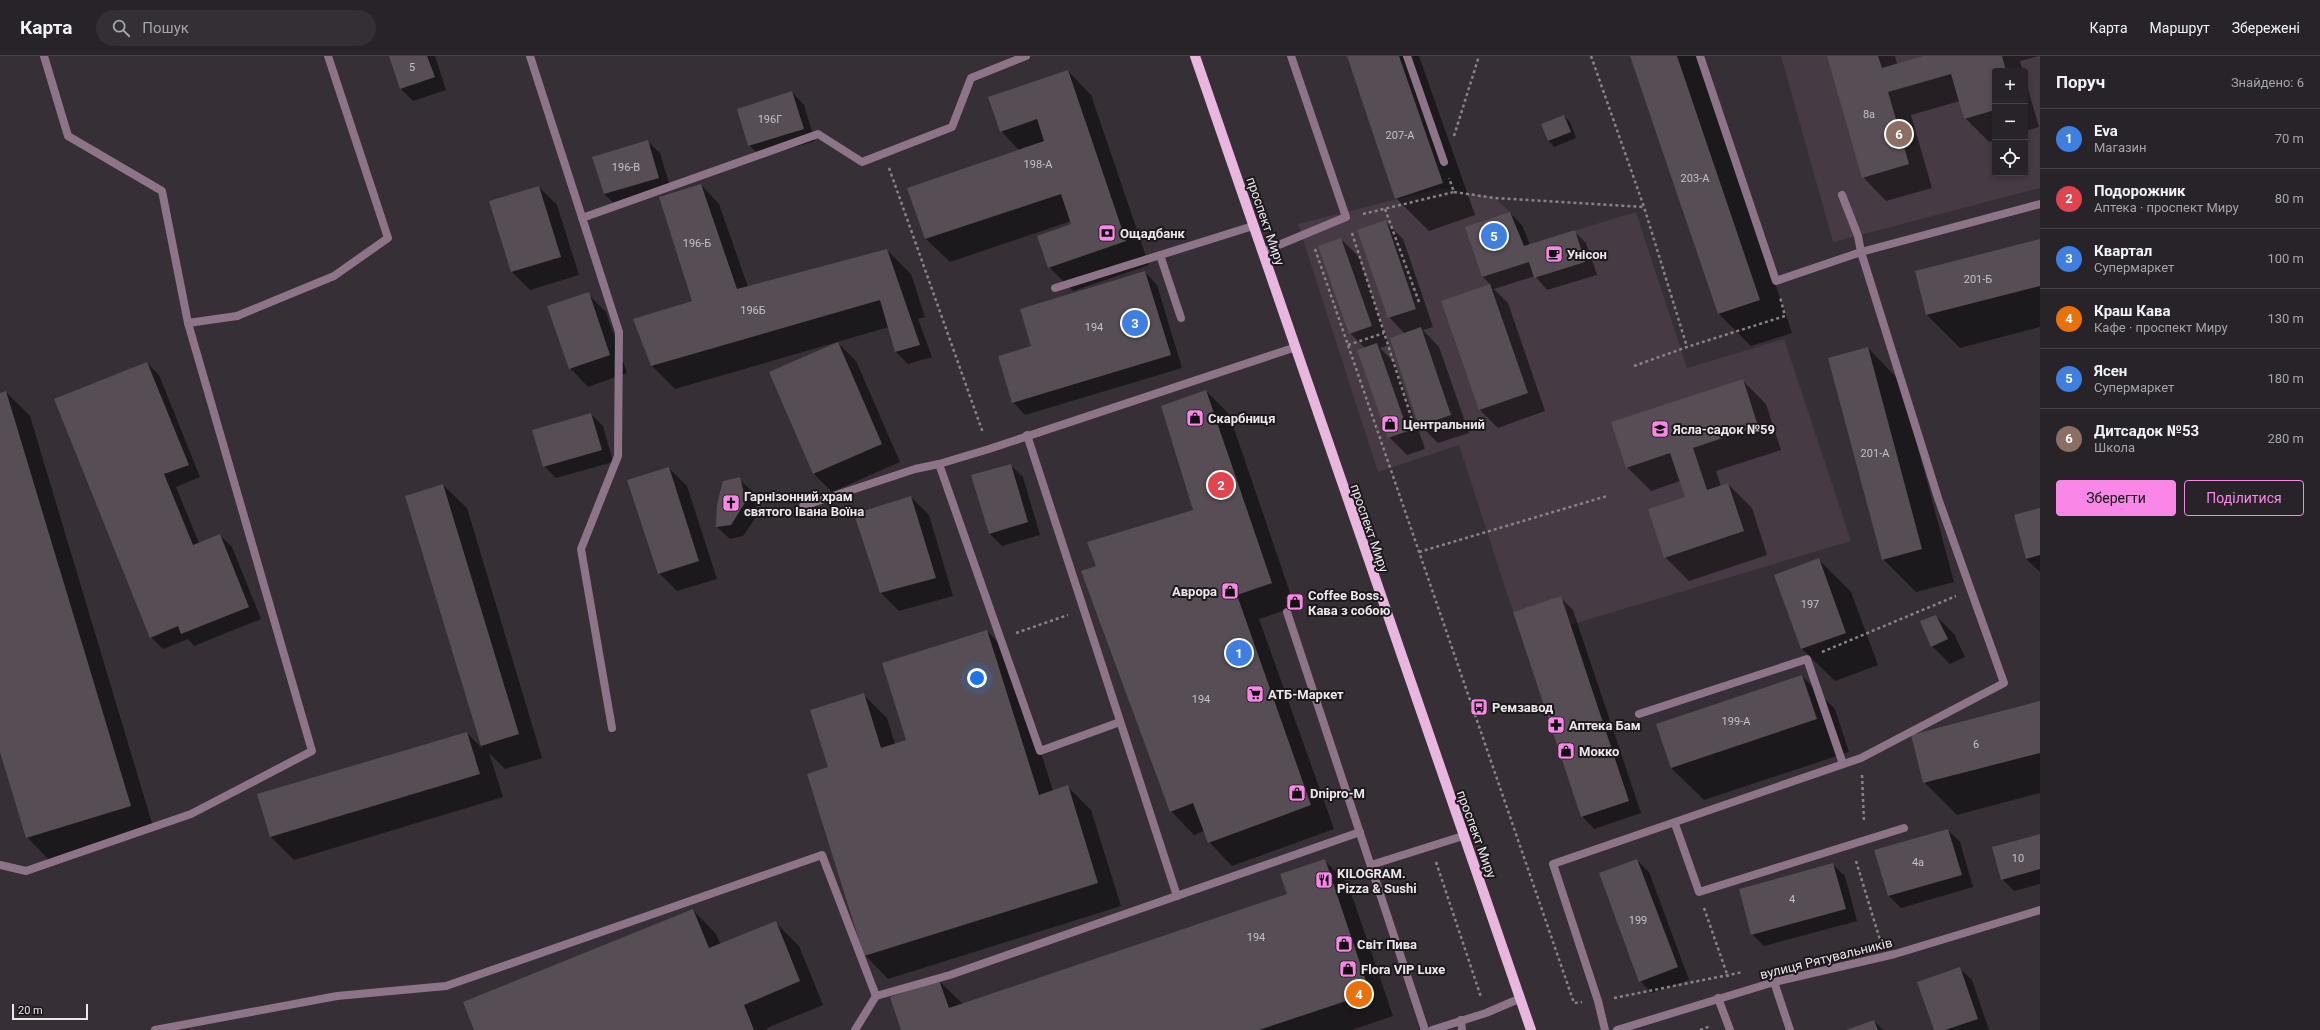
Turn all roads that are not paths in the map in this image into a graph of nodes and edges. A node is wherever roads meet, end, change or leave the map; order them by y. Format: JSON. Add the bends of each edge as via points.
{"nodes":[{"id":1,"x":44,"y":56,"type":"edge"},
{"id":2,"x":328,"y":56,"type":"edge"},
{"id":3,"x":530,"y":56,"type":"edge"},
{"id":4,"x":1026,"y":56,"type":"edge"},
{"id":5,"x":1195,"y":56,"type":"edge"},
{"id":6,"x":1291,"y":56,"type":"edge"},
{"id":7,"x":1407,"y":56,"type":"edge"},
{"id":8,"x":1700,"y":56,"type":"edge"},
{"id":9,"x":1444,"y":162,"type":"dead end"},
{"id":10,"x":1842,"y":195,"type":"dead end"},
{"id":11,"x":2040,"y":204,"type":"edge"},
{"id":12,"x":582,"y":218,"type":"junction"},
{"id":13,"x":1253,"y":226,"type":"junction"},
{"id":14,"x":1262,"y":252,"type":"junction"},
{"id":15,"x":1860,"y":252,"type":"junction"},
{"id":16,"x":1160,"y":255,"type":"junction"},
{"id":17,"x":1056,"y":288,"type":"dead end"},
{"id":18,"x":1181,"y":318,"type":"dead end"},
{"id":19,"x":188,"y":324,"type":"junction"},
{"id":20,"x":1296,"y":347,"type":"junction"},
{"id":21,"x":1027,"y":435,"type":"junction"},
{"id":22,"x":940,"y":464,"type":"junction"},
{"id":23,"x":803,"y":506,"type":"dead end"},
{"id":24,"x":1287,"y":612,"type":"dead end"},
{"id":25,"x":1638,"y":714,"type":"dead end"},
{"id":26,"x":1120,"y":722,"type":"junction"},
{"id":27,"x":612,"y":728,"type":"dead end"},
{"id":28,"x":1843,"y":764,"type":"junction"},
{"id":29,"x":1675,"y":824,"type":"junction"},
{"id":30,"x":1904,"y":828,"type":"dead end"},
{"id":31,"x":1360,"y":832,"type":"junction"},
{"id":32,"x":1463,"y":836,"type":"junction"},
{"id":33,"x":0,"y":865,"type":"edge"},
{"id":34,"x":1371,"y":865,"type":"junction"},
{"id":35,"x":1177,"y":896,"type":"junction"},
{"id":36,"x":2040,"y":910,"type":"edge"},
{"id":37,"x":1774,"y":982,"type":"junction"},
{"id":38,"x":876,"y":996,"type":"junction"},
{"id":39,"x":1521,"y":998,"type":"junction"},
{"id":40,"x":1718,"y":998,"type":"junction"},
{"id":41,"x":1461,"y":1020,"type":"junction"},
{"id":42,"x":155,"y":1030,"type":"edge"},
{"id":43,"x":855,"y":1030,"type":"edge"},
{"id":44,"x":1425,"y":1030,"type":"edge"},
{"id":45,"x":1432,"y":1030,"type":"edge"},
{"id":46,"x":1462,"y":1030,"type":"edge"},
{"id":47,"x":1531,"y":1030,"type":"edge"},
{"id":48,"x":1605,"y":1030,"type":"edge"},
{"id":49,"x":1617,"y":1030,"type":"edge"},
{"id":50,"x":1730,"y":1030,"type":"edge"},
{"id":51,"x":1790,"y":1030,"type":"edge"}],
"edges":[{"from":1,"to":19,"type":"street","via":[[68,136],[162,191]]},
{"from":2,"to":19,"type":"street","via":[[388,238],[334,276],[237,316]]},
{"from":3,"to":12,"type":"street"},
{"from":4,"to":12,"type":"street","via":[[971,78],[952,128],[862,162],[818,134]]},
{"from":5,"to":13,"type":"main road","name":"проспект Миру"},
{"from":6,"to":14,"type":"street","via":[[1346,218]]},
{"from":7,"to":9,"type":"street"},
{"from":8,"to":15,"type":"street","via":[[1776,281]]},
{"from":10,"to":15,"type":"street","via":[[1858,236]]},
{"from":11,"to":15,"type":"street"},
{"from":12,"to":27,"type":"street","via":[[619,332],[618,456],[581,548]]},
{"from":13,"to":14,"type":"main road","name":"проспект Миру"},
{"from":13,"to":16,"type":"street"},
{"from":14,"to":20,"type":"main road","name":"проспект Миру"},
{"from":15,"to":28,"type":"street","via":[[1938,498],[2004,683],[1861,758]]},
{"from":16,"to":17,"type":"street"},
{"from":16,"to":18,"type":"street"},
{"from":19,"to":33,"type":"street","via":[[312,751],[191,814],[26,871]]},
{"from":20,"to":21,"type":"street"},
{"from":20,"to":32,"type":"main road","name":"проспект Миру"},
{"from":21,"to":22,"type":"street"},
{"from":21,"to":26,"type":"street"},
{"from":22,"to":23,"type":"street","via":[[915,469]]},
{"from":22,"to":26,"type":"street","via":[[1040,751]]},
{"from":24,"to":31,"type":"street"},
{"from":25,"to":28,"type":"street","via":[[1807,659]]},
{"from":26,"to":35,"type":"street"},
{"from":28,"to":29,"type":"street"},
{"from":29,"to":30,"type":"street","via":[[1699,892]]},
{"from":29,"to":48,"type":"street","via":[[1553,864]]},
{"from":31,"to":34,"type":"street"},
{"from":31,"to":35,"type":"street"},
{"from":32,"to":34,"type":"street"},
{"from":32,"to":39,"type":"main road","name":"проспект Миру"},
{"from":34,"to":44,"type":"street"},
{"from":35,"to":38,"type":"street","via":[[950,976]]},
{"from":36,"to":37,"type":"street","name":"вулиця Рятувальників","via":[[1885,956]]},
{"from":37,"to":40,"type":"street","name":"вулиця Рятувальників"},
{"from":37,"to":51,"type":"street"},
{"from":38,"to":42,"type":"street","via":[[822,855],[446,986],[338,996]]},
{"from":38,"to":43,"type":"street"},
{"from":39,"to":41,"type":"street","via":[[1486,1013]]},
{"from":39,"to":47,"type":"main road","name":"проспект Миру"},
{"from":40,"to":49,"type":"street","name":"вулиця Рятувальників"},
{"from":40,"to":50,"type":"street"},
{"from":41,"to":45,"type":"street"},
{"from":41,"to":46,"type":"street"}]}
